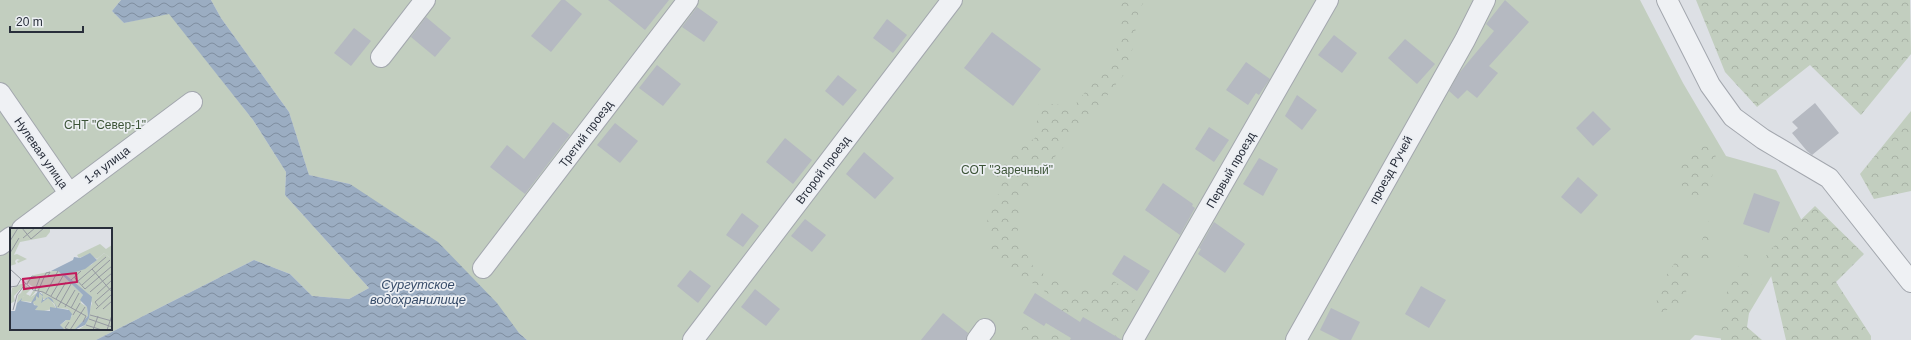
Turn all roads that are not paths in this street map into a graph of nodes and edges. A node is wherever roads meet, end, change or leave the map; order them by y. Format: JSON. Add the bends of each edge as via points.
{"nodes":[{"id":1,"x":425,"y":0,"type":"edge"},
{"id":2,"x":688,"y":0,"type":"edge"},
{"id":3,"x":952,"y":0,"type":"edge"},
{"id":4,"x":1328,"y":0,"type":"edge"},
{"id":5,"x":1485,"y":0,"type":"edge"},
{"id":6,"x":1667,"y":0,"type":"edge"},
{"id":7,"x":381,"y":57,"type":"dead end"},
{"id":8,"x":0,"y":93,"type":"edge"},
{"id":9,"x":192,"y":102,"type":"dead end"},
{"id":10,"x":69,"y":193,"type":"junction"},
{"id":11,"x":23,"y":228,"type":"edge"},
{"id":12,"x":10,"y":238,"type":"edge"},
{"id":13,"x":0,"y":245,"type":"edge"},
{"id":14,"x":483,"y":268,"type":"dead end"},
{"id":15,"x":1911,"y":282,"type":"edge"},
{"id":16,"x":693,"y":340,"type":"edge"},
{"id":17,"x":1133,"y":340,"type":"edge"},
{"id":18,"x":1296,"y":340,"type":"edge"}],
"edges":[{"from":1,"to":7,"type":"street"},
{"from":2,"to":14,"type":"street","name":"Третий проезд"},
{"from":3,"to":16,"type":"street","name":"Второй проезд"},
{"from":4,"to":17,"type":"street","name":"Первый проезд"},
{"from":5,"to":18,"type":"street","name":"проезд Ручей"},
{"from":6,"to":15,"type":"street","via":[[1710,85],[1733,117],[1763,139],[1828,178]]},
{"from":8,"to":10,"type":"street","name":"Нулевая улица"},
{"from":9,"to":10,"type":"street","name":"1-я улица"},
{"from":10,"to":11,"type":"street","name":"1-я улица"},
{"from":12,"to":13,"type":"street"}]}
